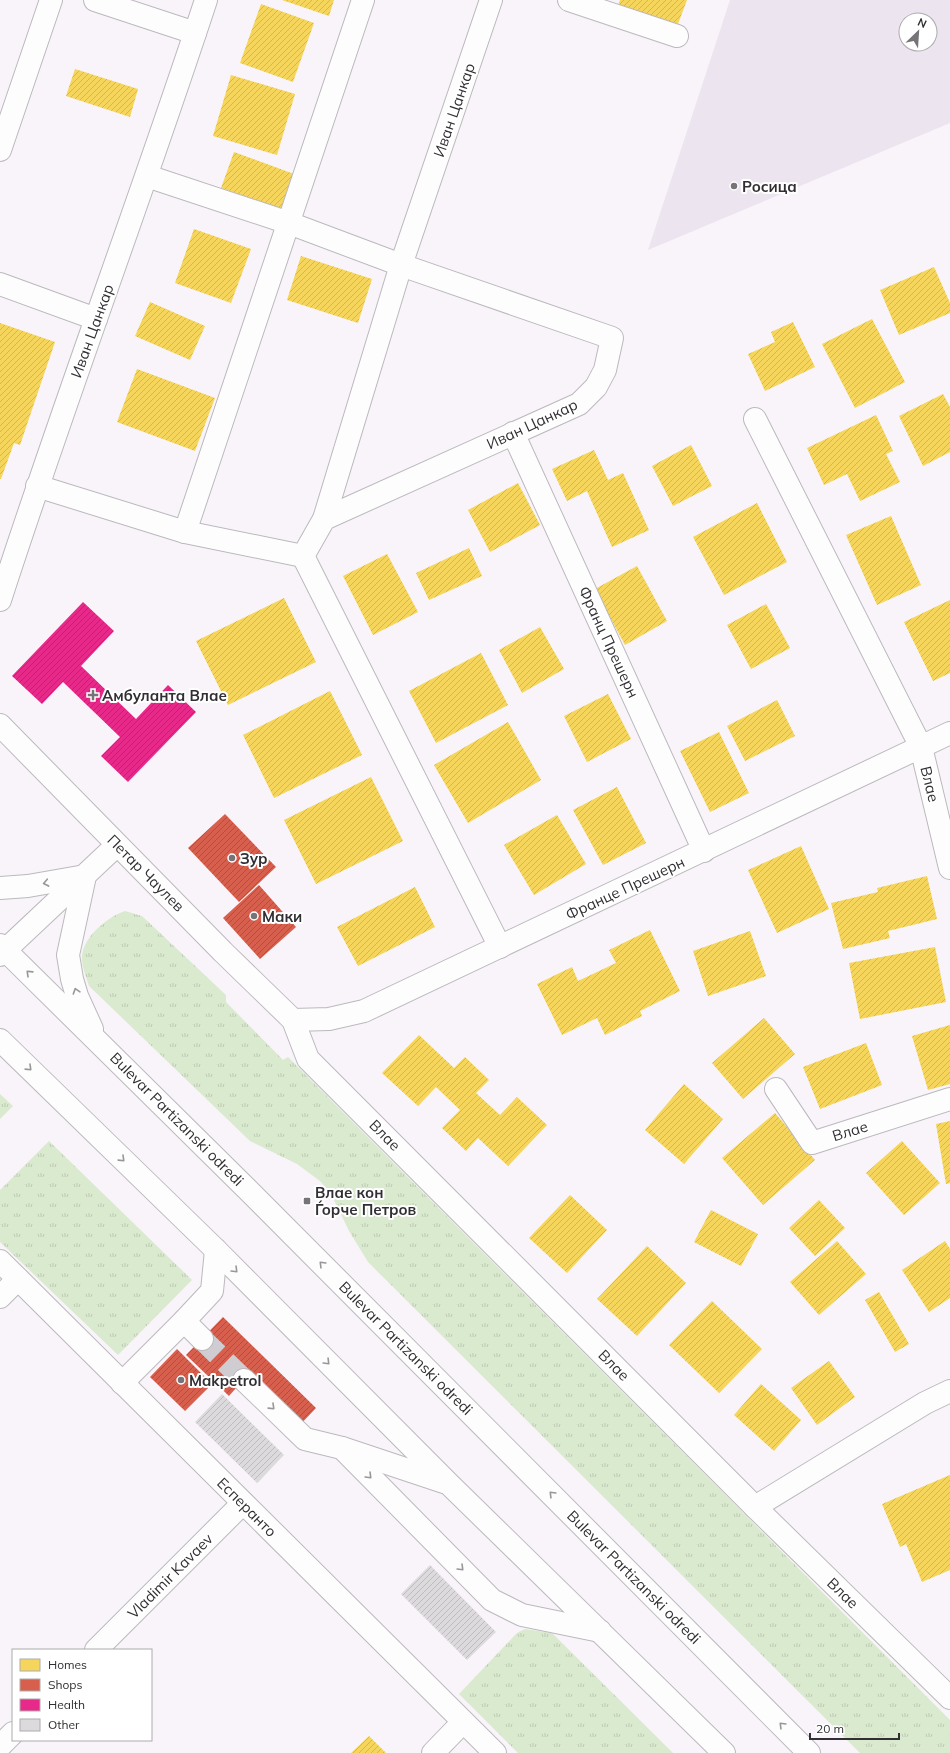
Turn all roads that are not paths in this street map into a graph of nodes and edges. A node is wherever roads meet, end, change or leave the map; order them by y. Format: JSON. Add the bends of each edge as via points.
{"nodes":[{"id":1,"x":51,"y":0,"type":"edge"},
{"id":2,"x":95,"y":0,"type":"edge"},
{"id":3,"x":206,"y":0,"type":"edge"},
{"id":4,"x":363,"y":0,"type":"edge"},
{"id":5,"x":491,"y":0,"type":"edge"},
{"id":6,"x":569,"y":0,"type":"edge"},
{"id":7,"x":196,"y":33,"type":"junction"},
{"id":8,"x":677,"y":36,"type":"dead end"},
{"id":9,"x":0,"y":150,"type":"edge"},
{"id":10,"x":147,"y":176,"type":"junction"},
{"id":11,"x":289,"y":222,"type":"junction"},
{"id":12,"x":401,"y":264,"type":"junction"},
{"id":13,"x":0,"y":284,"type":"edge"},
{"id":14,"x":96,"y":319,"type":"junction"},
{"id":15,"x":755,"y":419,"type":"dead end"},
{"id":16,"x":513,"y":433,"type":"junction"},
{"id":17,"x":37,"y":486,"type":"junction"},
{"id":18,"x":324,"y":519,"type":"junction"},
{"id":19,"x":185,"y":532,"type":"junction"},
{"id":20,"x":304,"y":556,"type":"junction"},
{"id":21,"x":0,"y":600,"type":"edge"},
{"id":22,"x":0,"y":725,"type":"edge"},
{"id":23,"x":950,"y":733,"type":"edge"},
{"id":24,"x":921,"y":747,"type":"junction"},
{"id":25,"x":117,"y":845,"type":"junction"},
{"id":26,"x":704,"y":851,"type":"junction"},
{"id":27,"x":950,"y":868,"type":"edge"},
{"id":28,"x":85,"y":876,"type":"junction"},
{"id":29,"x":0,"y":888,"type":"edge"},
{"id":30,"x":500,"y":947,"type":"junction"},
{"id":31,"x":2,"y":950,"type":"edge"},
{"id":32,"x":293,"y":1020,"type":"junction"},
{"id":33,"x":97,"y":1039,"type":"junction"},
{"id":34,"x":0,"y":1041,"type":"edge"},
{"id":35,"x":776,"y":1089,"type":"dead end"},
{"id":36,"x":950,"y":1099,"type":"edge"},
{"id":37,"x":216,"y":1250,"type":"junction"},
{"id":38,"x":0,"y":1261,"type":"edge"},
{"id":39,"x":18,"y":1279,"type":"junction"},
{"id":40,"x":0,"y":1297,"type":"edge"},
{"id":41,"x":184,"y":1321,"type":"junction"},
{"id":42,"x":202,"y":1339,"type":"tunnel mouth"},
{"id":43,"x":244,"y":1380,"type":"tunnel mouth"},
{"id":44,"x":122,"y":1383,"type":"junction"},
{"id":45,"x":950,"y":1391,"type":"edge"},
{"id":46,"x":342,"y":1448,"type":"junction"},
{"id":47,"x":449,"y":1484,"type":"junction"},
{"id":48,"x":243,"y":1503,"type":"junction"},
{"id":49,"x":755,"y":1507,"type":"junction"},
{"id":50,"x":600,"y":1631,"type":"junction"},
{"id":51,"x":97,"y":1649,"type":"edge"},
{"id":52,"x":950,"y":1698,"type":"edge"},
{"id":53,"x":463,"y":1722,"type":"junction"},
{"id":54,"x":12,"y":1734,"type":"edge"},
{"id":55,"x":0,"y":1746,"type":"edge"},
{"id":56,"x":433,"y":1753,"type":"edge"},
{"id":57,"x":495,"y":1753,"type":"edge"},
{"id":58,"x":724,"y":1753,"type":"edge"},
{"id":59,"x":810,"y":1753,"type":"edge"}],
"edges":[{"from":1,"to":9,"type":"street"},
{"from":2,"to":7,"type":"street"},
{"from":3,"to":7,"type":"street","name":"Иван Цанкар"},
{"from":4,"to":11,"type":"street"},
{"from":5,"to":12,"type":"street","name":"Иван Цанкар"},
{"from":6,"to":8,"type":"street"},
{"from":7,"to":10,"type":"street","name":"Иван Цанкар"},
{"from":10,"to":11,"type":"street","name":"Иван Цанкар"},
{"from":10,"to":14,"type":"street","name":"Иван Цанкар"},
{"from":11,"to":12,"type":"street","name":"Иван Цанкар"},
{"from":11,"to":19,"type":"street"},
{"from":12,"to":16,"type":"street","name":"Иван Цанкар","via":[[612,338],[605,370],[596,386],[579,404]]},
{"from":12,"to":18,"type":"street","name":"Иван Цанкар"},
{"from":13,"to":14,"type":"street"},
{"from":14,"to":17,"type":"street","name":"Иван Цанкар"},
{"from":15,"to":24,"type":"street"},
{"from":16,"to":18,"type":"street","name":"Иван Цанкар"},
{"from":16,"to":26,"type":"street","name":"Франц Прешерн"},
{"from":17,"to":19,"type":"street"},
{"from":17,"to":21,"type":"street","name":"Иван Цанкар"},
{"from":18,"to":20,"type":"street","name":"Иван Цанкар"},
{"from":19,"to":20,"type":"street"},
{"from":20,"to":30,"type":"street"},
{"from":22,"to":25,"type":"street","name":"Петар Чаулев"},
{"from":23,"to":24,"type":"street","name":"Францe Прешерн"},
{"from":24,"to":26,"type":"street","name":"Францe Прешерн"},
{"from":24,"to":27,"type":"street","name":"Влае"},
{"from":25,"to":28,"type":"street"},
{"from":25,"to":32,"type":"street","name":"Петар Чаулев"},
{"from":26,"to":30,"type":"street","name":"Францe Прешерн"},
{"from":28,"to":29,"type":"street","one_way":true},
{"from":28,"to":31,"type":"street"},
{"from":33,"to":28,"type":"street","one_way":true,"via":[[77,996],[68,955]]},
{"from":30,"to":32,"type":"street","name":"Францe Прешерн","via":[[364,1011],[329,1019]]},
{"from":33,"to":31,"type":"street","name":"Bulevar Partizanski odredi","one_way":true},
{"from":32,"to":49,"type":"street","name":"Влае","via":[[308,1059]]},
{"from":59,"to":33,"type":"street","name":"Bulevar Partizanski odredi","one_way":true},
{"from":34,"to":37,"type":"street","one_way":true},
{"from":35,"to":36,"type":"street","name":"Влае","via":[[812,1142]]},
{"from":37,"to":41,"type":"street","via":[[212,1291]]},
{"from":37,"to":47,"type":"street","one_way":true},
{"from":38,"to":39,"type":"street","name":"Есперанто"},
{"from":39,"to":40,"type":"street"},
{"from":39,"to":44,"type":"street","name":"Есперанто"},
{"from":41,"to":42,"type":"street"},
{"from":41,"to":44,"type":"street"},
{"from":43,"to":46,"type":"street","one_way":true,"via":[[305,1439]]},
{"from":44,"to":48,"type":"street","name":"Есперанто"},
{"from":45,"to":49,"type":"street","via":[[925,1403]]},
{"from":46,"to":47,"type":"street"},
{"from":46,"to":50,"type":"street","one_way":true,"via":[[499,1605],[522,1615]]},
{"from":47,"to":50,"type":"street"},
{"from":48,"to":51,"type":"street","name":"Vladimir Kavaev"},
{"from":48,"to":53,"type":"street","name":"Есперанто"},
{"from":49,"to":52,"type":"street","name":"Влае"},
{"from":50,"to":58,"type":"street"},
{"from":53,"to":56,"type":"street"},
{"from":53,"to":57,"type":"street","name":"Есперанто"},
{"from":54,"to":55,"type":"street"}]}
